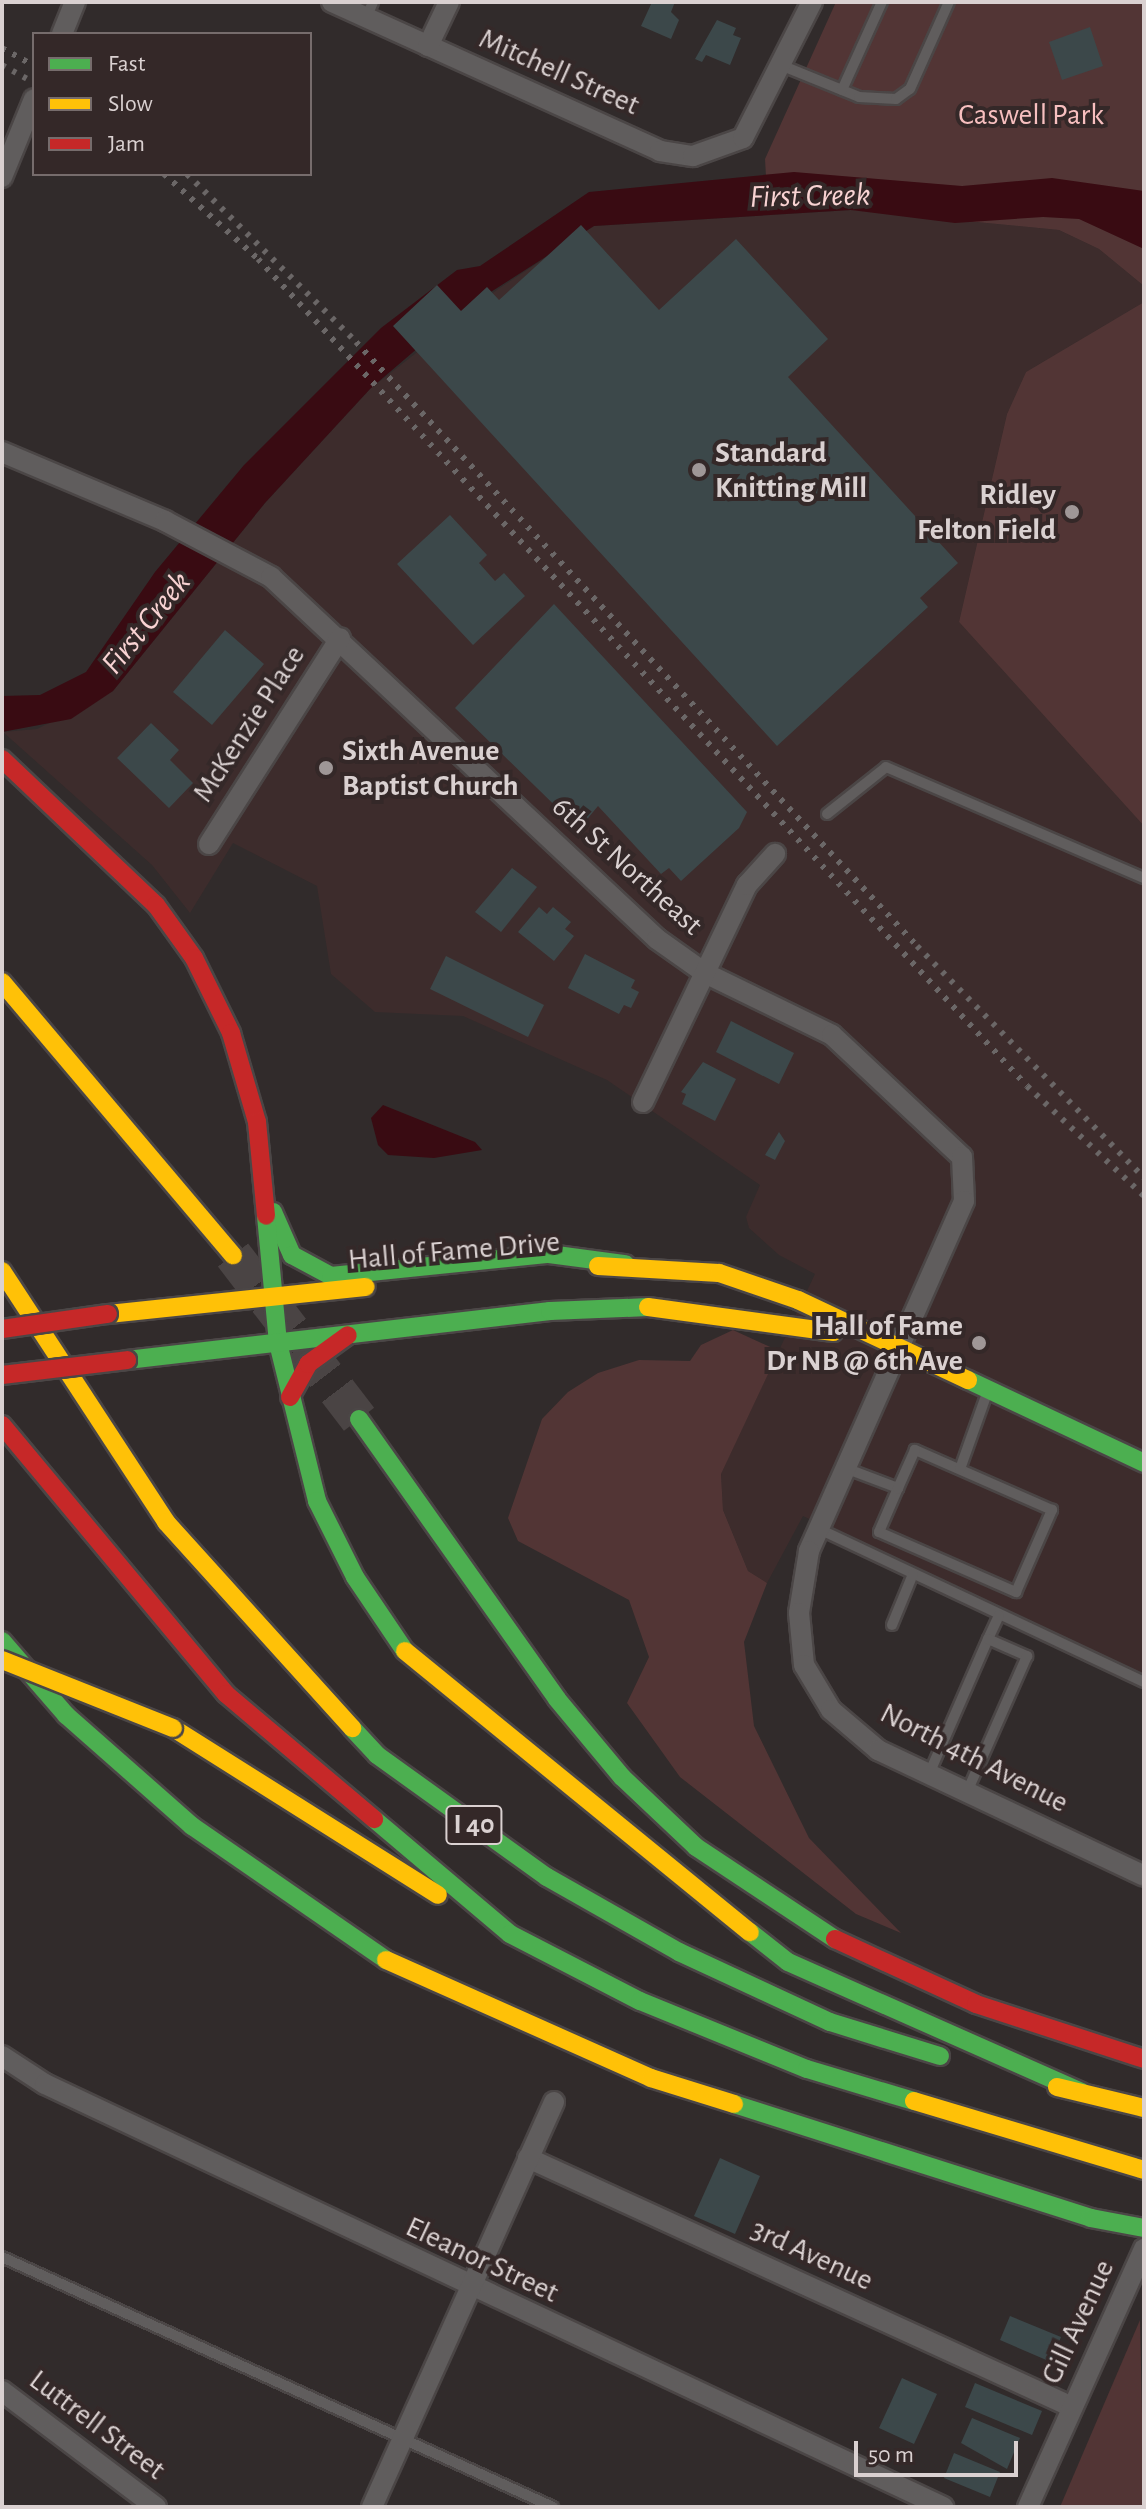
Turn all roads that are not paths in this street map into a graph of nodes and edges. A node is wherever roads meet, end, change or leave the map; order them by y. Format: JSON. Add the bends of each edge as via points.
{"nodes":[{"id":1,"x":75,"y":2,"type":"edge"},
{"id":2,"x":332,"y":2,"type":"edge"},
{"id":3,"x":449,"y":2,"type":"edge"},
{"id":4,"x":812,"y":2,"type":"edge"},
{"id":5,"x":882,"y":2,"type":"edge"},
{"id":6,"x":949,"y":2,"type":"edge"},
{"id":7,"x":369,"y":10,"type":"edge"},
{"id":8,"x":63,"y":32,"type":"edge"},
{"id":9,"x":428,"y":46,"type":"junction"},
{"id":10,"x":783,"y":66,"type":"junction"},
{"id":11,"x":842,"y":90,"type":"junction"},
{"id":12,"x":32,"y":104,"type":"edge"},
{"id":13,"x":2,"y":177,"type":"edge"},
{"id":14,"x":2,"y":452,"type":"edge"},
{"id":15,"x":340,"y":638,"type":"junction"},
{"id":16,"x":2,"y":759,"type":"edge"},
{"id":17,"x":827,"y":814,"type":"dead end"},
{"id":18,"x":209,"y":844,"type":"dead end"},
{"id":19,"x":775,"y":854,"type":"dead end"},
{"id":20,"x":1144,"y":878,"type":"edge"},
{"id":21,"x":705,"y":973,"type":"junction"},
{"id":22,"x":2,"y":982,"type":"edge"},
{"id":23,"x":643,"y":1102,"type":"dead end"},
{"id":24,"x":259,"y":1148,"type":"junction"},
{"id":25,"x":967,"y":1174,"type":"joint"},
{"id":26,"x":233,"y":1255,"type":"tunnel mouth"},
{"id":27,"x":625,"y":1264,"type":"junction"},
{"id":28,"x":2,"y":1271,"type":"edge"},
{"id":29,"x":269,"y":1297,"type":"junction"},
{"id":30,"x":2,"y":1329,"type":"edge"},
{"id":31,"x":348,"y":1335,"type":"junction"},
{"id":32,"x":278,"y":1343,"type":"junction"},
{"id":33,"x":898,"y":1347,"type":"junction"},
{"id":34,"x":2,"y":1375,"type":"edge"},
{"id":35,"x":988,"y":1390,"type":"junction"},
{"id":36,"x":290,"y":1397,"type":"junction"},
{"id":37,"x":359,"y":1419,"type":"tunnel mouth"},
{"id":38,"x":2,"y":1425,"type":"edge"},
{"id":39,"x":1144,"y":1463,"type":"edge"},
{"id":40,"x":845,"y":1468,"type":"junction"},
{"id":41,"x":960,"y":1469,"type":"junction"},
{"id":42,"x":898,"y":1488,"type":"junction"},
{"id":43,"x":819,"y":1529,"type":"junction"},
{"id":44,"x":913,"y":1574,"type":"junction"},
{"id":45,"x":999,"y":1615,"type":"junction"},
{"id":46,"x":892,"y":1625,"type":"dead end"},
{"id":47,"x":988,"y":1639,"type":"junction"},
{"id":48,"x":2,"y":1641,"type":"edge"},
{"id":49,"x":2,"y":1660,"type":"edge"},
{"id":50,"x":1144,"y":1682,"type":"edge"},
{"id":51,"x":929,"y":1774,"type":"junction"},
{"id":52,"x":967,"y":1792,"type":"junction"},
{"id":53,"x":1144,"y":1876,"type":"edge"},
{"id":54,"x":510,"y":1934,"type":"junction"},
{"id":55,"x":2,"y":2056,"type":"edge"},
{"id":56,"x":1144,"y":2059,"type":"edge"},
{"id":57,"x":1081,"y":2092,"type":"junction"},
{"id":58,"x":554,"y":2102,"type":"dead end"},
{"id":59,"x":1144,"y":2108,"type":"edge"},
{"id":60,"x":528,"y":2158,"type":"junction"},
{"id":61,"x":1144,"y":2170,"type":"edge"},
{"id":62,"x":1144,"y":2228,"type":"edge"},
{"id":63,"x":1144,"y":2249,"type":"edge"},
{"id":64,"x":2,"y":2257,"type":"edge"},
{"id":65,"x":1137,"y":2283,"type":"edge"},
{"id":66,"x":473,"y":2289,"type":"junction"},
{"id":67,"x":2,"y":2391,"type":"edge"},
{"id":68,"x":1072,"y":2407,"type":"junction"},
{"id":69,"x":403,"y":2438,"type":"junction"},
{"id":70,"x":156,"y":2507,"type":"edge"},
{"id":71,"x":372,"y":2507,"type":"edge"},
{"id":72,"x":553,"y":2507,"type":"edge"},
{"id":73,"x":943,"y":2507,"type":"edge"},
{"id":74,"x":1028,"y":2507,"type":"edge"}],
"edges":[{"from":1,"to":8,"type":"street"},
{"from":2,"to":7,"type":"street","name":"Mitchell Street"},
{"from":3,"to":9,"type":"street"},
{"from":4,"to":10,"type":"street"},
{"from":5,"to":11,"type":"lane"},
{"from":6,"to":11,"type":"lane","via":[[905,95],[876,101]]},
{"from":7,"to":9,"type":"street","name":"Mitchell Street"},
{"from":9,"to":10,"type":"street","name":"Mitchell Street","via":[[660,151],[693,156],[722,150],[743,138]]},
{"from":10,"to":11,"type":"lane"},
{"from":12,"to":13,"type":"street"},
{"from":14,"to":15,"type":"street","name":"6th St Northeast","via":[[165,521],[271,577]]},
{"from":15,"to":18,"type":"street","name":"McKenzie Place"},
{"from":15,"to":21,"type":"street","name":"6th St Northeast","via":[[600,887]]},
{"from":16,"to":24,"type":"main road","via":[[156,905],[194,958],[231,1033]]},
{"from":17,"to":20,"type":"lane","via":[[886,767]]},
{"from":19,"to":21,"type":"street","via":[[747,885]]},
{"from":21,"to":23,"type":"street"},
{"from":21,"to":25,"type":"street","name":"6th St Northeast","via":[[832,1035],[962,1157]]},
{"from":22,"to":26,"type":"main road"},
{"from":24,"to":27,"type":"main road","via":[[282,1244],[317,1272],[349,1276],[549,1254]]},
{"from":24,"to":29,"type":"main road"},
{"from":25,"to":33,"type":"street","name":"North 4th Avenue","via":[[964,1201]]},
{"from":27,"to":29,"type":"main road","name":"Hall of Fame Drive"},
{"from":27,"to":33,"type":"main road","name":"Hall of Fame Drive","via":[[719,1273],[798,1300]]},
{"from":28,"to":57,"type":"main road","number":"I 40","via":[[166,1522],[377,1755],[547,1877],[679,1952],[830,2022],[997,2074]]},
{"from":29,"to":30,"type":"main road","name":"Hall of Fame Drive","bridge":true},
{"from":29,"to":32,"type":"main road"},
{"from":31,"to":32,"type":"main road","name":"Hall of Fame Drive"},
{"from":31,"to":33,"type":"main road","name":"Hall of Fame Drive","via":[[550,1311],[673,1306],[768,1317]]},
{"from":31,"to":36,"type":"main road","via":[[308,1364]]},
{"from":32,"to":34,"type":"main road","name":"Hall of Fame Drive","bridge":true},
{"from":32,"to":36,"type":"main road"},
{"from":33,"to":35,"type":"main road","name":"Hall of Fame Drive"},
{"from":33,"to":40,"type":"street","name":"North 4th Avenue"},
{"from":35,"to":39,"type":"main road","name":"Hall of Fame Drive"},
{"from":35,"to":41,"type":"lane"},
{"from":36,"to":57,"type":"main road","via":[[317,1501],[355,1577],[413,1663],[788,1962]]},
{"from":37,"to":56,"type":"main road","via":[[557,1699],[622,1777],[696,1847],[852,1950],[976,2004]]},
{"from":38,"to":54,"type":"main road","number":"I 40","via":[[226,1694]]},
{"from":40,"to":42,"type":"lane"},
{"from":40,"to":43,"type":"street","name":"North 4th Avenue"},
{"from":41,"to":42,"type":"lane","via":[[915,1450]]},
{"from":41,"to":42,"type":"lane","via":[[1052,1510],[1016,1592],[879,1532]]},
{"from":43,"to":44,"type":"lane"},
{"from":43,"to":51,"type":"street","name":"North 4th Avenue","via":[[799,1613],[804,1665],[831,1710],[878,1750]]},
{"from":44,"to":45,"type":"lane"},
{"from":44,"to":46,"type":"lane"},
{"from":45,"to":47,"type":"lane"},
{"from":45,"to":50,"type":"lane"},
{"from":47,"to":51,"type":"lane"},
{"from":47,"to":52,"type":"lane","via":[[1027,1656]]},
{"from":48,"to":62,"type":"main road","via":[[66,1715],[192,1826],[342,1935],[417,1978],[651,2078],[1091,2218]]},
{"from":49,"to":54,"type":"main road","bridge":true,"via":[[173,1728],[391,1869]]},
{"from":51,"to":52,"type":"street","name":"North 4th Avenue"},
{"from":52,"to":53,"type":"street","name":"North 4th Avenue"},
{"from":54,"to":61,"type":"main road","number":"I 40","via":[[640,2001],[807,2069]]},
{"from":55,"to":66,"type":"street","name":"Eleanor Street","via":[[45,2084]]},
{"from":57,"to":59,"type":"main road","number":"I 40"},
{"from":58,"to":60,"type":"street"},
{"from":60,"to":66,"type":"street"},
{"from":60,"to":68,"type":"street","name":"3rd Avenue"},
{"from":63,"to":65,"type":"street","name":"Gill Avenue"},
{"from":64,"to":69,"type":"lane"},
{"from":65,"to":68,"type":"street","name":"Gill Avenue"},
{"from":66,"to":69,"type":"street"},
{"from":66,"to":73,"type":"street","name":"Eleanor Street"},
{"from":67,"to":70,"type":"street","name":"Luttrell Street"},
{"from":68,"to":74,"type":"street","name":"Gill Avenue"},
{"from":69,"to":71,"type":"street"},
{"from":69,"to":72,"type":"lane"}]}
